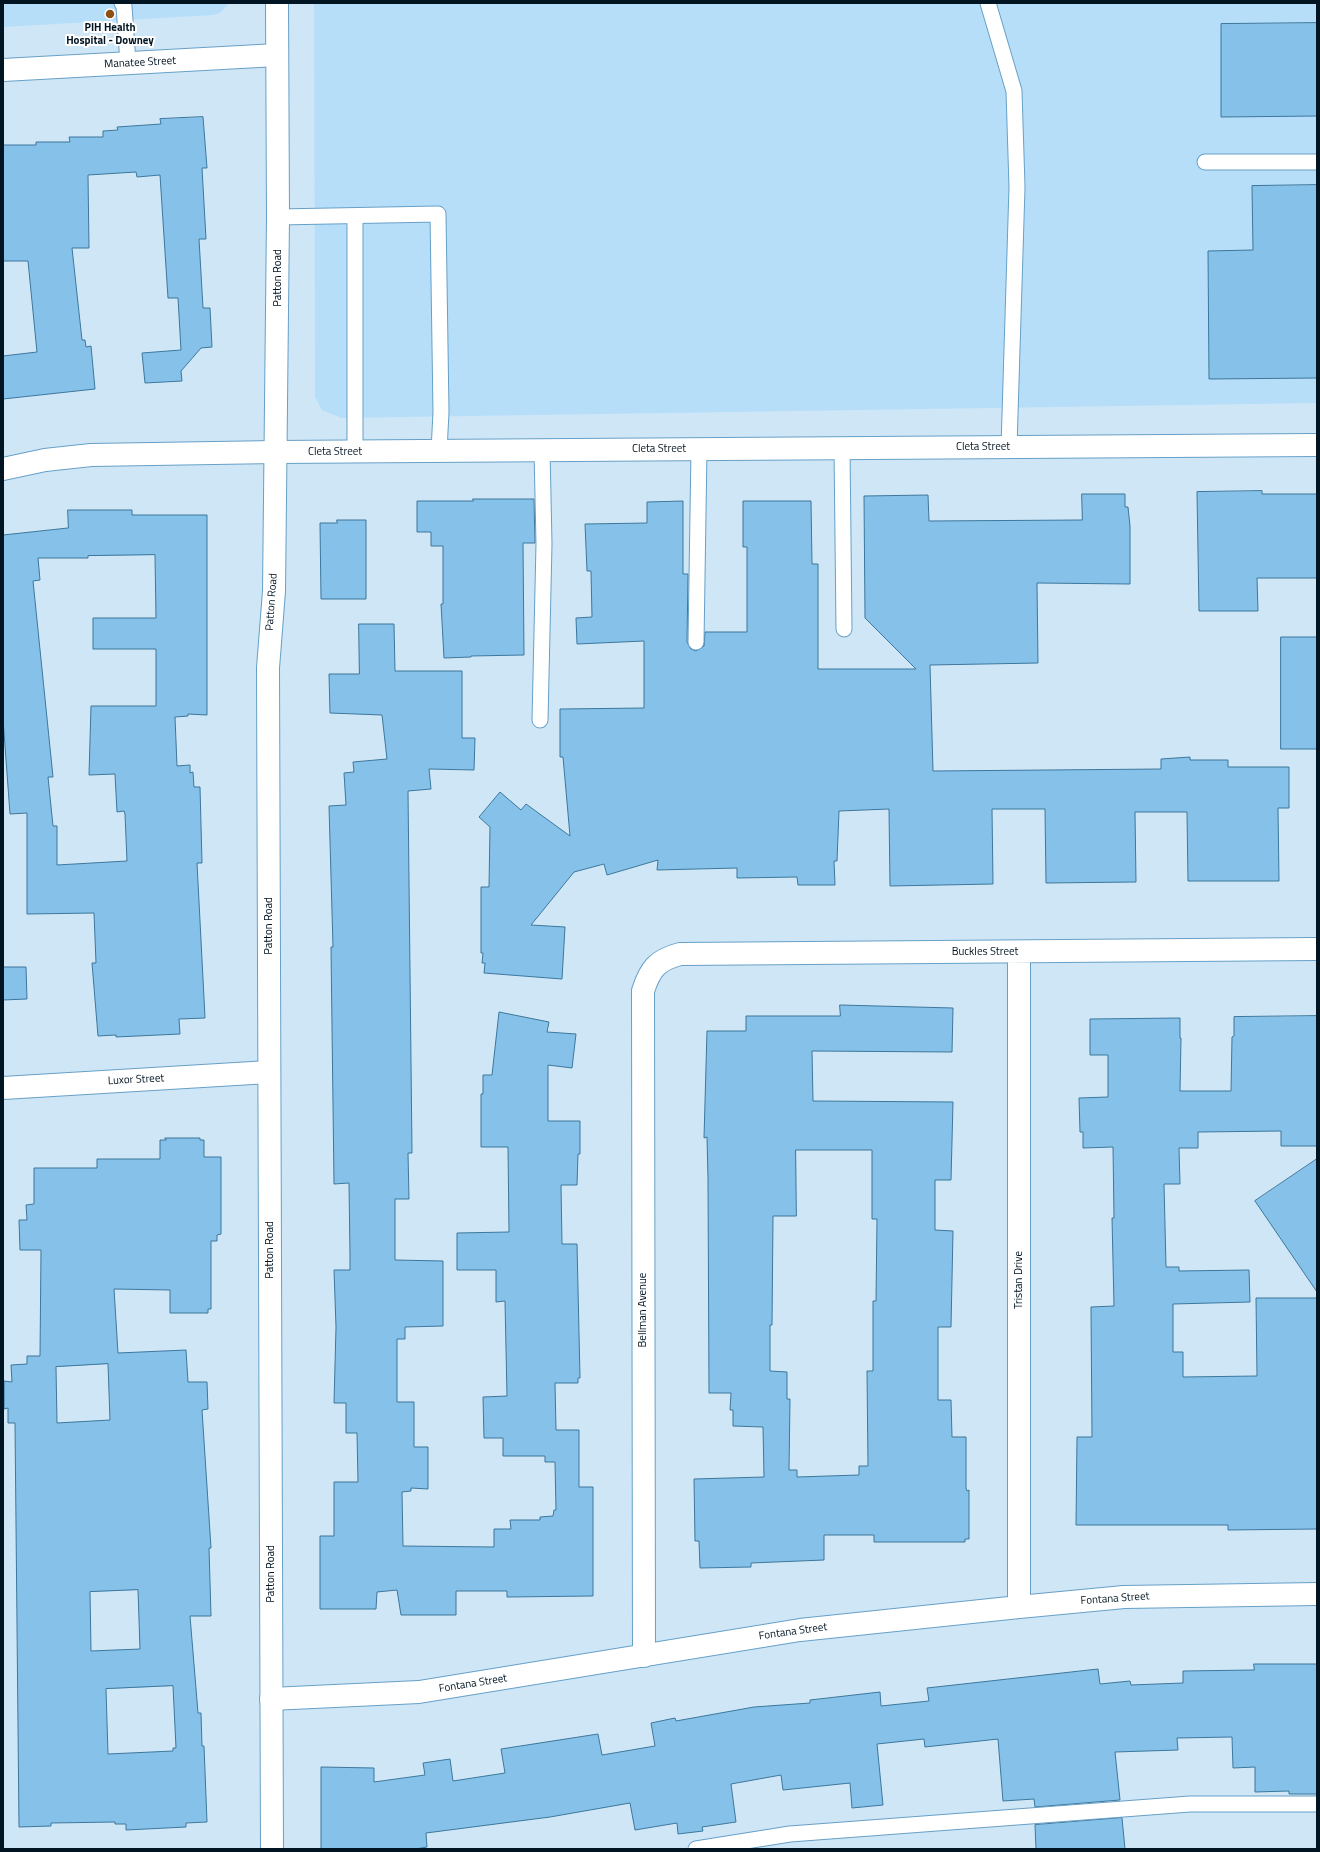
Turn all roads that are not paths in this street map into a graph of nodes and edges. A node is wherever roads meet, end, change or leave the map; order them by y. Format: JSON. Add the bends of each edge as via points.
{"nodes":[{"id":1,"x":122,"y":3,"type":"edge"},
{"id":2,"x":277,"y":3,"type":"edge"},
{"id":3,"x":988,"y":3,"type":"edge"},
{"id":4,"x":277,"y":55,"type":"junction"},
{"id":5,"x":128,"y":63,"type":"junction"},
{"id":6,"x":3,"y":70,"type":"edge"},
{"id":7,"x":1205,"y":162,"type":"dead end"},
{"id":8,"x":1317,"y":162,"type":"edge"},
{"id":9,"x":355,"y":216,"type":"junction"},
{"id":10,"x":278,"y":217,"type":"junction"},
{"id":11,"x":1317,"y":444,"type":"edge"},
{"id":12,"x":1009,"y":447,"type":"junction"},
{"id":13,"x":842,"y":448,"type":"junction"},
{"id":14,"x":699,"y":449,"type":"junction"},
{"id":15,"x":542,"y":450,"type":"junction"},
{"id":16,"x":439,"y":451,"type":"junction"},
{"id":17,"x":276,"y":452,"type":"junction"},
{"id":18,"x":355,"y":452,"type":"junction"},
{"id":19,"x":3,"y":469,"type":"edge"},
{"id":20,"x":844,"y":629,"type":"dead end"},
{"id":21,"x":696,"y":642,"type":"dead end"},
{"id":22,"x":540,"y":720,"type":"dead end"},
{"id":23,"x":1317,"y":949,"type":"edge"},
{"id":24,"x":1019,"y":952,"type":"junction"},
{"id":25,"x":655,"y":966,"type":"joint"},
{"id":26,"x":269,"y":1072,"type":"junction"},
{"id":27,"x":3,"y":1088,"type":"edge"},
{"id":28,"x":1317,"y":1594,"type":"edge"},
{"id":29,"x":1019,"y":1607,"type":"junction"},
{"id":30,"x":644,"y":1656,"type":"junction"},
{"id":31,"x":271,"y":1699,"type":"junction"},
{"id":32,"x":1317,"y":1804,"type":"edge"},
{"id":33,"x":272,"y":1849,"type":"edge"},
{"id":34,"x":696,"y":1849,"type":"edge"}],
"edges":[{"from":1,"to":5,"type":"lane"},
{"from":2,"to":4,"type":"street","name":"Patton Road"},
{"from":3,"to":12,"type":"lane","via":[[1014,91],[1017,187]]},
{"from":4,"to":5,"type":"street","name":"Manatee Street"},
{"from":4,"to":10,"type":"street","name":"Patton Road"},
{"from":5,"to":6,"type":"street","name":"Manatee Street"},
{"from":7,"to":8,"type":"lane"},
{"from":9,"to":10,"type":"lane"},
{"from":9,"to":16,"type":"lane","via":[[438,214],[441,412]]},
{"from":9,"to":18,"type":"lane"},
{"from":10,"to":17,"type":"street","name":"Patton Road"},
{"from":11,"to":12,"type":"street","name":"Cleta Street"},
{"from":12,"to":13,"type":"street","name":"Cleta Street"},
{"from":13,"to":14,"type":"street","name":"Cleta Street"},
{"from":13,"to":20,"type":"lane"},
{"from":14,"to":15,"type":"street","name":"Cleta Street"},
{"from":14,"to":21,"type":"lane"},
{"from":15,"to":16,"type":"street","name":"Cleta Street"},
{"from":15,"to":22,"type":"lane","via":[[544,544]]},
{"from":16,"to":18,"type":"street","name":"Cleta Street"},
{"from":17,"to":18,"type":"street","name":"Cleta Street"},
{"from":17,"to":19,"type":"street","name":"Cleta Street","via":[[91,455],[46,460]]},
{"from":17,"to":26,"type":"street","name":"Patton Road","via":[[274,591],[268,668]]},
{"from":23,"to":24,"type":"street","name":"Buckles Street"},
{"from":24,"to":25,"type":"street","name":"Buckles Street","via":[[680,954],[667,958]]},
{"from":24,"to":29,"type":"street","name":"Tristan Drive"},
{"from":25,"to":30,"type":"street","name":"Bellman Avenue","via":[[643,991]]},
{"from":26,"to":27,"type":"street","name":"Luxor Street"},
{"from":26,"to":31,"type":"street","name":"Patton Road"},
{"from":28,"to":29,"type":"street","name":"Fontana Street","via":[[1124,1597]]},
{"from":29,"to":30,"type":"street","name":"Fontana Street","via":[[800,1630]]},
{"from":30,"to":31,"type":"street","name":"Fontana Street","via":[[419,1692]]},
{"from":31,"to":33,"type":"street","name":"Patton Road"},
{"from":32,"to":34,"type":"lane","via":[[1174,1806],[790,1834]]}]}
